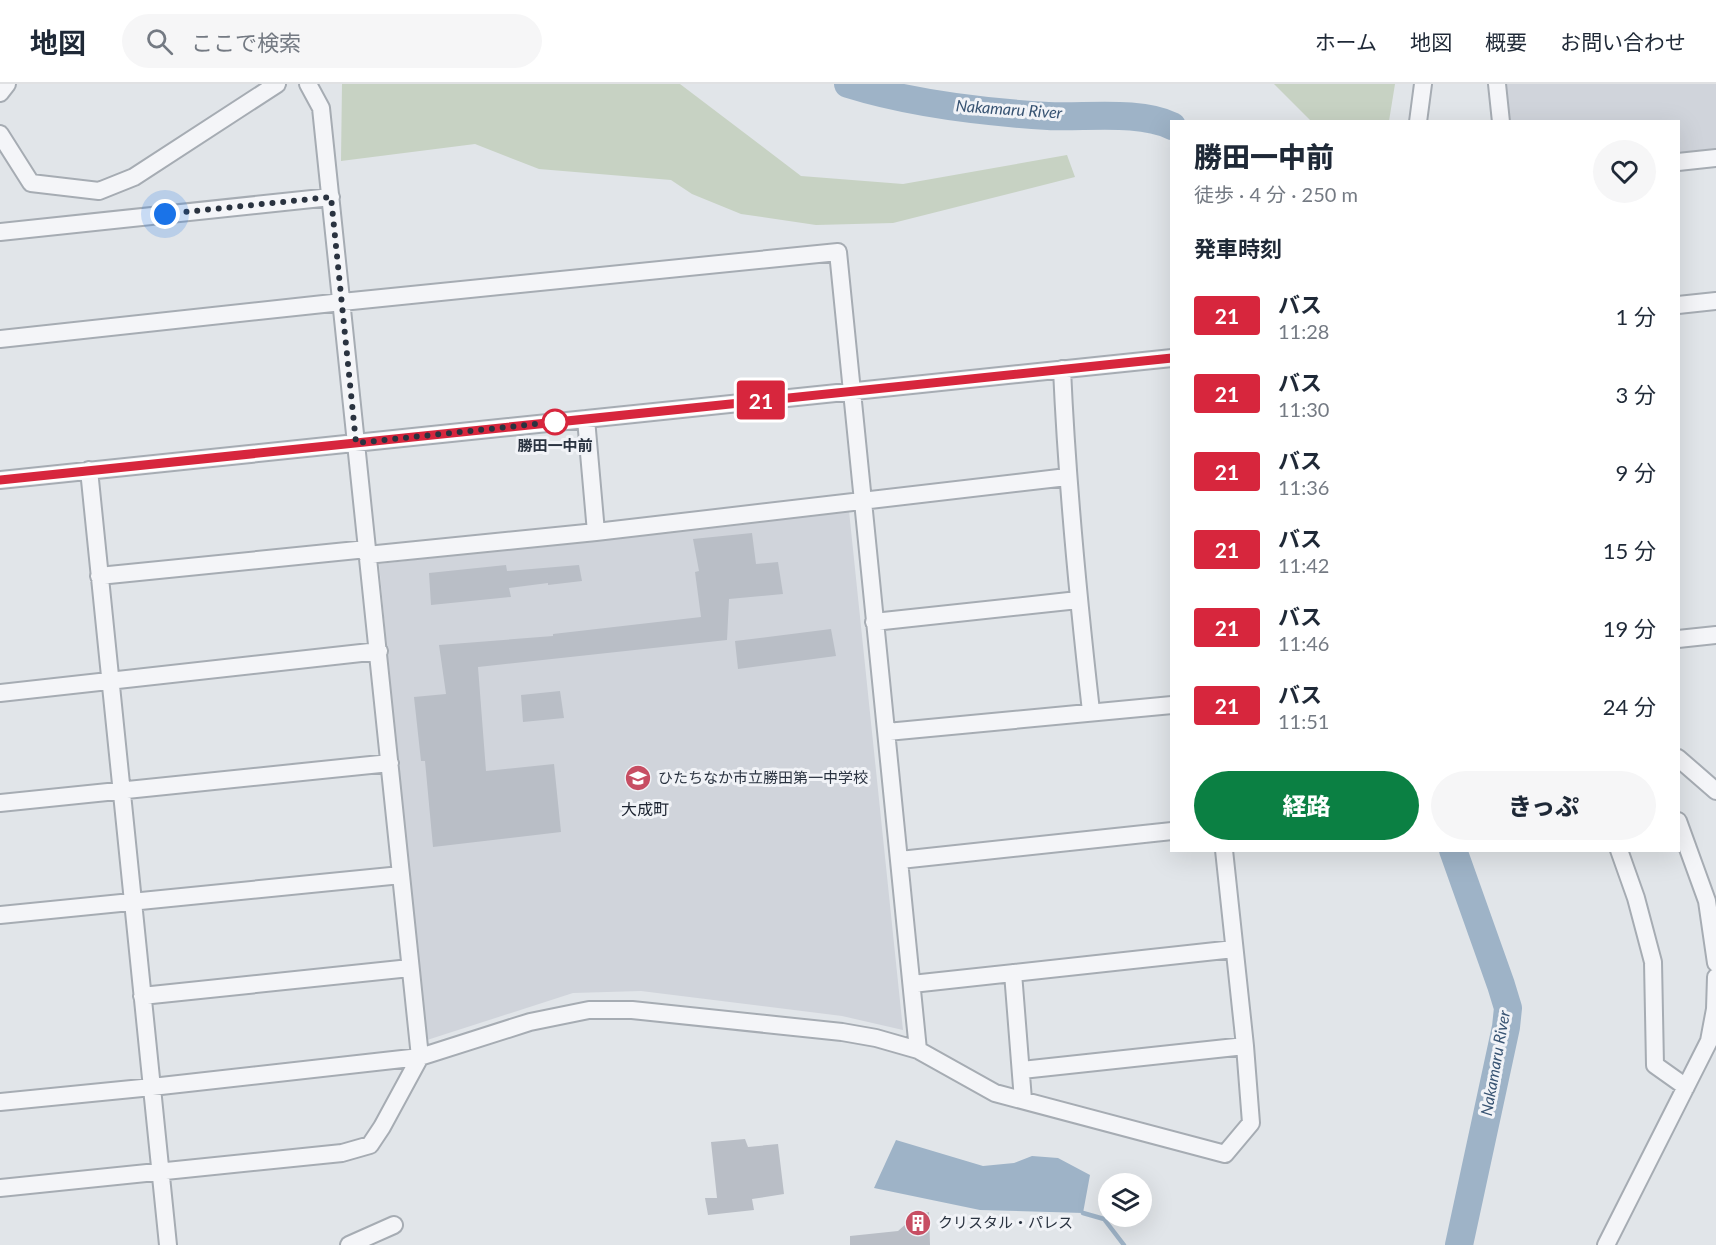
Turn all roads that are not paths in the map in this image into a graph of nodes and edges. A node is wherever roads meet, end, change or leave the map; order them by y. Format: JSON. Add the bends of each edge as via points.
{"nodes":[{"id":1,"x":7,"y":84,"type":"edge"},
{"id":2,"x":277,"y":84,"type":"edge"},
{"id":3,"x":308,"y":84,"type":"edge"},
{"id":4,"x":1423,"y":84,"type":"edge"},
{"id":5,"x":1497,"y":84,"type":"edge"},
{"id":6,"x":0,"y":93,"type":"edge"},
{"id":7,"x":1418,"y":120,"type":"edge"},
{"id":8,"x":1501,"y":120,"type":"edge"},
{"id":9,"x":0,"y":134,"type":"edge"},
{"id":10,"x":1716,"y":158,"type":"edge"},
{"id":11,"x":1680,"y":162,"type":"edge"},
{"id":12,"x":331,"y":197,"type":"junction"},
{"id":13,"x":0,"y":232,"type":"edge"},
{"id":14,"x":1716,"y":301,"type":"edge"},
{"id":15,"x":342,"y":302,"type":"junction"},
{"id":16,"x":1680,"y":305,"type":"edge"},
{"id":17,"x":0,"y":339,"type":"edge"},
{"id":18,"x":1170,"y":358,"type":"edge"},
{"id":19,"x":1062,"y":369,"type":"junction"},
{"id":20,"x":852,"y":391,"type":"junction"},
{"id":21,"x":586,"y":419,"type":"junction"},
{"id":22,"x":356,"y":443,"type":"junction"},
{"id":23,"x":89,"y":470,"type":"junction"},
{"id":24,"x":1067,"y":477,"type":"junction"},
{"id":25,"x":0,"y":480,"type":"edge"},
{"id":26,"x":864,"y":500,"type":"junction"},
{"id":27,"x":596,"y":532,"type":"junction"},
{"id":28,"x":367,"y":552,"type":"junction"},
{"id":29,"x":99,"y":576,"type":"junction"},
{"id":30,"x":1078,"y":600,"type":"junction"},
{"id":31,"x":874,"y":621,"type":"junction"},
{"id":32,"x":1716,"y":634,"type":"edge"},
{"id":33,"x":1680,"y":639,"type":"edge"},
{"id":34,"x":379,"y":651,"type":"junction"},
{"id":35,"x":109,"y":680,"type":"junction"},
{"id":36,"x":0,"y":693,"type":"edge"},
{"id":37,"x":1170,"y":705,"type":"edge"},
{"id":38,"x":1091,"y":711,"type":"junction"},
{"id":39,"x":887,"y":732,"type":"junction"},
{"id":40,"x":1680,"y":760,"type":"edge"},
{"id":41,"x":390,"y":763,"type":"junction"},
{"id":42,"x":121,"y":791,"type":"junction"},
{"id":43,"x":1716,"y":791,"type":"edge"},
{"id":44,"x":0,"y":803,"type":"edge"},
{"id":45,"x":1680,"y":827,"type":"edge"},
{"id":46,"x":1170,"y":831,"type":"edge"},
{"id":47,"x":1224,"y":852,"type":"edge"},
{"id":48,"x":1620,"y":852,"type":"edge"},
{"id":49,"x":900,"y":860,"type":"junction"},
{"id":50,"x":402,"y":875,"type":"junction"},
{"id":51,"x":133,"y":901,"type":"junction"},
{"id":52,"x":0,"y":915,"type":"edge"},
{"id":53,"x":1714,"y":932,"type":"edge"},
{"id":54,"x":1234,"y":949,"type":"junction"},
{"id":55,"x":1716,"y":963,"type":"edge"},
{"id":56,"x":410,"y":968,"type":"junction"},
{"id":57,"x":1013,"y":973,"type":"junction"},
{"id":58,"x":1716,"y":977,"type":"edge"},
{"id":59,"x":912,"y":984,"type":"junction"},
{"id":60,"x":142,"y":996,"type":"junction"},
{"id":61,"x":1245,"y":1046,"type":"junction"},
{"id":62,"x":918,"y":1050,"type":"junction"},
{"id":63,"x":420,"y":1057,"type":"junction"},
{"id":64,"x":1022,"y":1070,"type":"junction"},
{"id":65,"x":152,"y":1087,"type":"junction"},
{"id":66,"x":1686,"y":1087,"type":"junction"},
{"id":67,"x":1023,"y":1100,"type":"junction"},
{"id":68,"x":0,"y":1102,"type":"edge"},
{"id":69,"x":160,"y":1172,"type":"junction"},
{"id":70,"x":0,"y":1188,"type":"edge"},
{"id":71,"x":394,"y":1225,"type":"dead end"},
{"id":72,"x":168,"y":1245,"type":"edge"},
{"id":73,"x":349,"y":1245,"type":"edge"},
{"id":74,"x":1606,"y":1245,"type":"edge"}],
"edges":[{"from":1,"to":6,"type":"street"},
{"from":2,"to":9,"type":"street","via":[[134,177],[99,191],[31,183]]},
{"from":3,"to":12,"type":"street","via":[[321,108]]},
{"from":4,"to":7,"type":"street"},
{"from":5,"to":8,"type":"street"},
{"from":10,"to":11,"type":"street"},
{"from":12,"to":13,"type":"street"},
{"from":12,"to":15,"type":"street"},
{"from":14,"to":16,"type":"street"},
{"from":15,"to":17,"type":"street"},
{"from":15,"to":20,"type":"street","via":[[838,252]]},
{"from":15,"to":22,"type":"street"},
{"from":18,"to":19,"type":"street"},
{"from":19,"to":20,"type":"street"},
{"from":19,"to":24,"type":"street"},
{"from":20,"to":21,"type":"street"},
{"from":20,"to":26,"type":"street"},
{"from":21,"to":22,"type":"street"},
{"from":21,"to":27,"type":"street"},
{"from":22,"to":23,"type":"street"},
{"from":22,"to":28,"type":"street"},
{"from":23,"to":25,"type":"street"},
{"from":23,"to":29,"type":"street"},
{"from":24,"to":26,"type":"street"},
{"from":24,"to":30,"type":"street"},
{"from":26,"to":27,"type":"street"},
{"from":26,"to":31,"type":"street"},
{"from":27,"to":28,"type":"street"},
{"from":28,"to":29,"type":"street"},
{"from":28,"to":34,"type":"street"},
{"from":29,"to":35,"type":"street"},
{"from":30,"to":31,"type":"street"},
{"from":30,"to":38,"type":"street"},
{"from":31,"to":39,"type":"street"},
{"from":32,"to":33,"type":"street"},
{"from":34,"to":35,"type":"street"},
{"from":34,"to":41,"type":"street"},
{"from":35,"to":36,"type":"street"},
{"from":35,"to":42,"type":"street"},
{"from":37,"to":38,"type":"street"},
{"from":38,"to":39,"type":"street"},
{"from":39,"to":49,"type":"street"},
{"from":40,"to":43,"type":"street"},
{"from":41,"to":42,"type":"street"},
{"from":41,"to":50,"type":"street"},
{"from":42,"to":44,"type":"street"},
{"from":42,"to":51,"type":"street"},
{"from":45,"to":53,"type":"street"},
{"from":46,"to":49,"type":"street"},
{"from":47,"to":54,"type":"street"},
{"from":48,"to":66,"type":"street","via":[[1653,962],[1655,1065]]},
{"from":49,"to":59,"type":"street"},
{"from":50,"to":51,"type":"street"},
{"from":50,"to":56,"type":"street"},
{"from":51,"to":52,"type":"street"},
{"from":51,"to":60,"type":"street"},
{"from":53,"to":55,"type":"street"},
{"from":54,"to":57,"type":"street"},
{"from":54,"to":61,"type":"street"},
{"from":56,"to":60,"type":"street"},
{"from":56,"to":63,"type":"street"},
{"from":57,"to":59,"type":"street"},
{"from":57,"to":64,"type":"street"},
{"from":58,"to":66,"type":"street","via":[[1709,1041]]},
{"from":59,"to":62,"type":"street"},
{"from":60,"to":65,"type":"street"},
{"from":61,"to":64,"type":"street"},
{"from":61,"to":67,"type":"street","via":[[1251,1123],[1225,1154]]},
{"from":62,"to":63,"type":"street","via":[[842,1032],[632,1010],[590,1010],[530,1022]]},
{"from":62,"to":67,"type":"street","via":[[996,1093]]},
{"from":63,"to":65,"type":"street"},
{"from":63,"to":69,"type":"street","via":[[370,1145],[342,1153]]},
{"from":64,"to":67,"type":"street"},
{"from":65,"to":68,"type":"street"},
{"from":65,"to":69,"type":"street"},
{"from":66,"to":74,"type":"street"},
{"from":69,"to":70,"type":"street"},
{"from":69,"to":72,"type":"street"},
{"from":71,"to":73,"type":"street"}]}
